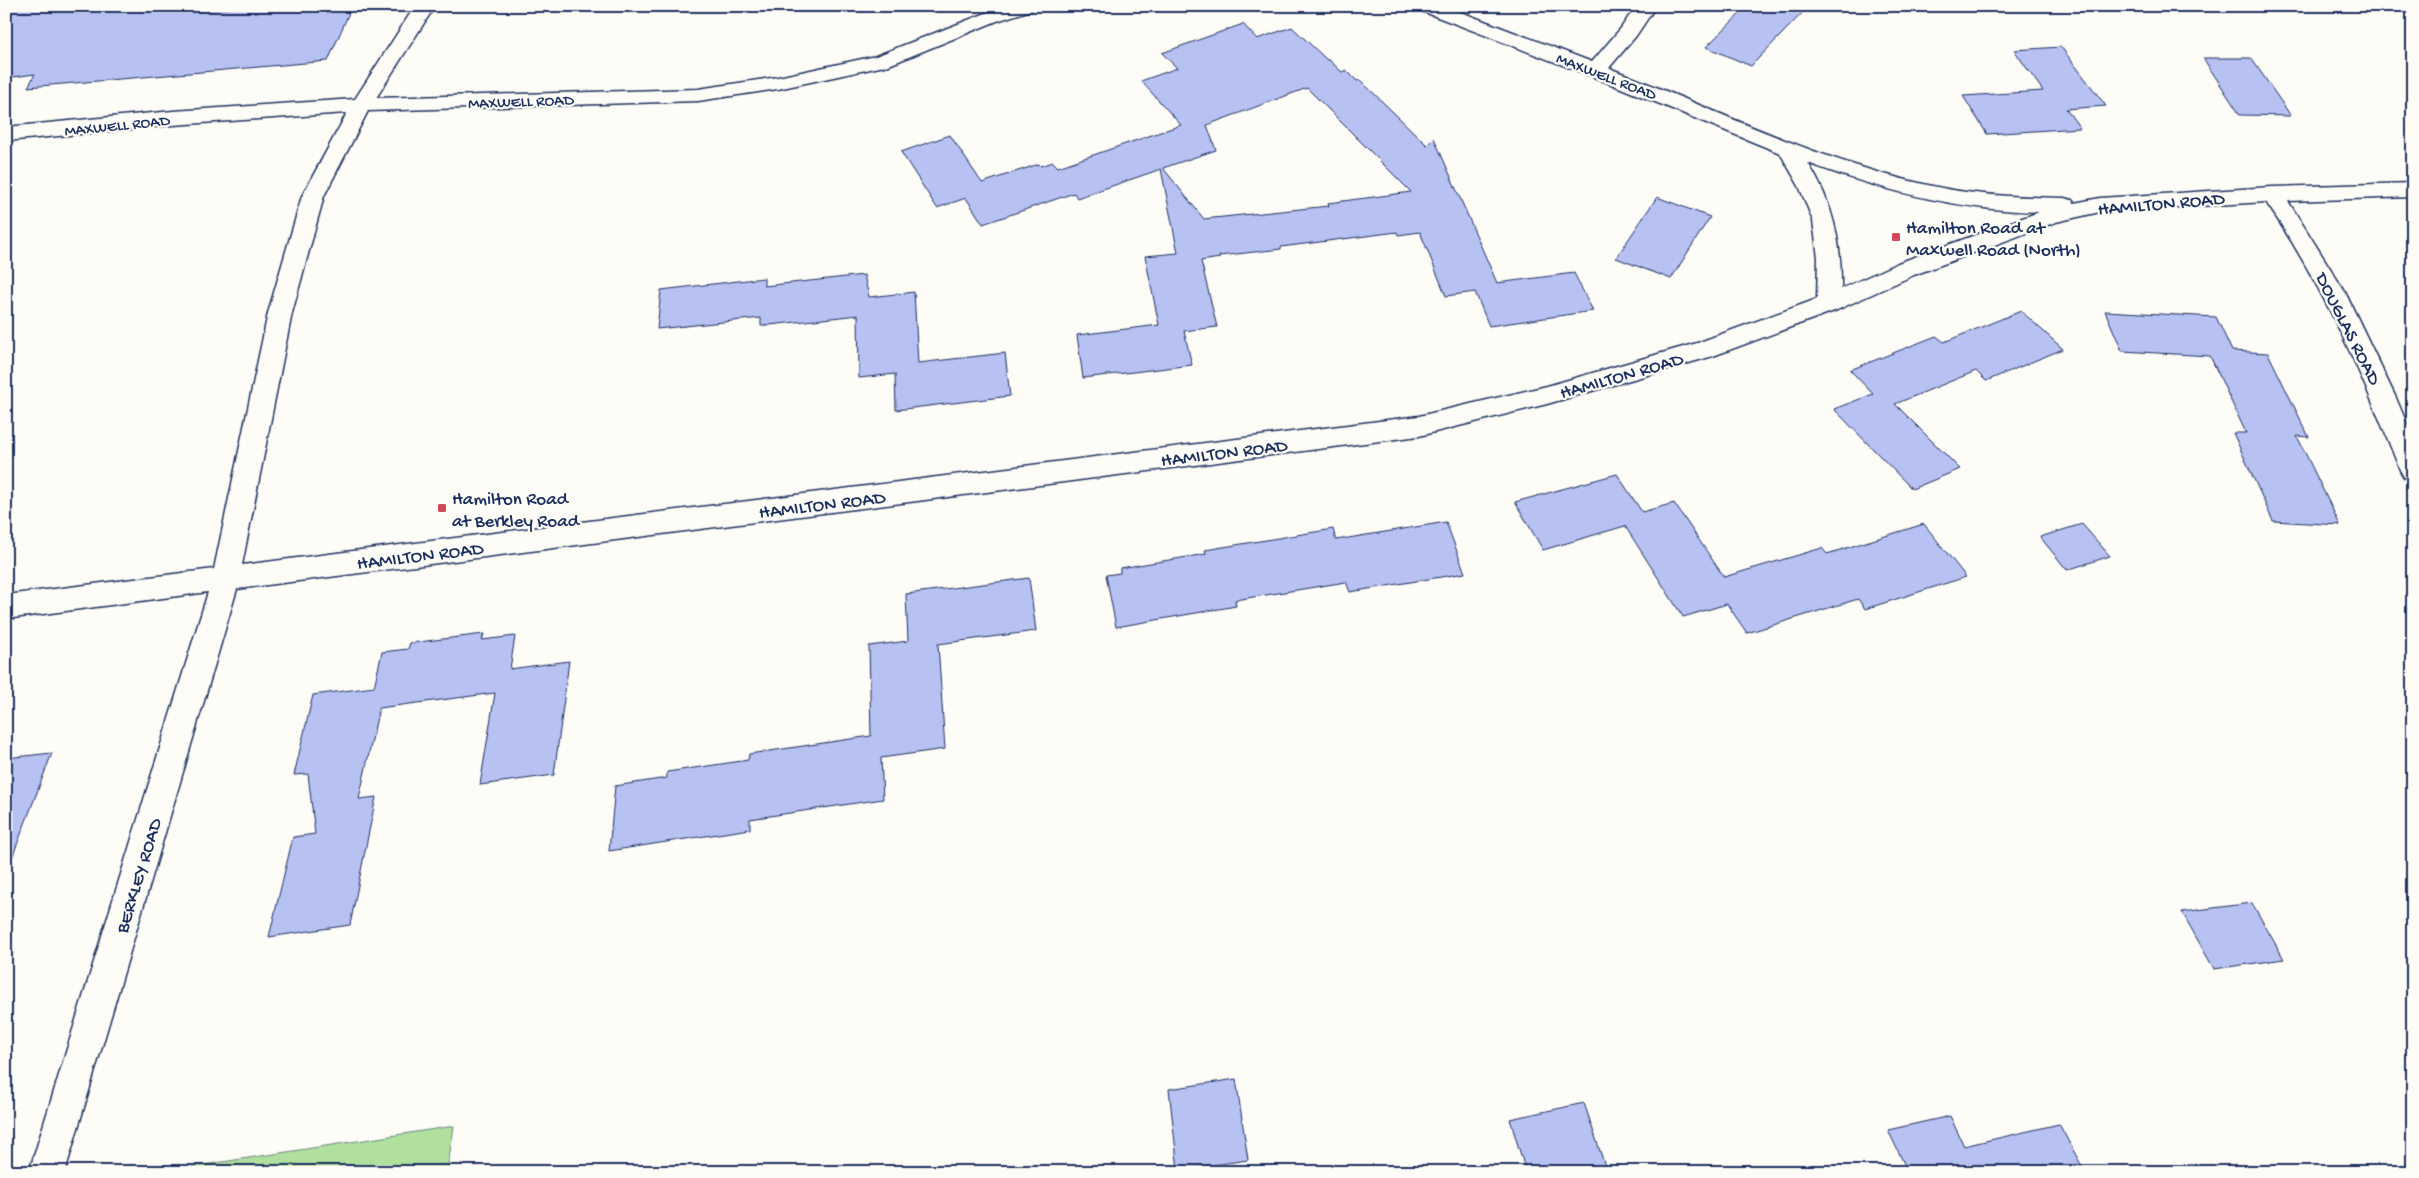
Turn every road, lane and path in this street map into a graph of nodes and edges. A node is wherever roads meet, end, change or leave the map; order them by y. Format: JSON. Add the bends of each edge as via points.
{"nodes":[{"id":1,"x":425,"y":6,"type":"edge"},
{"id":2,"x":1024,"y":6,"type":"edge"},
{"id":3,"x":1426,"y":6,"type":"edge"},
{"id":4,"x":1646,"y":6,"type":"edge"},
{"id":5,"x":1596,"y":70,"type":"junction"},
{"id":6,"x":361,"y":105,"type":"junction"},
{"id":7,"x":6,"y":134,"type":"edge"},
{"id":8,"x":1787,"y":147,"type":"junction"},
{"id":9,"x":2413,"y":190,"type":"edge"},
{"id":10,"x":2272,"y":194,"type":"junction"},
{"id":11,"x":2100,"y":205,"type":"junction"},
{"id":12,"x":1829,"y":304,"type":"junction"},
{"id":13,"x":2413,"y":470,"type":"edge"},
{"id":14,"x":226,"y":579,"type":"junction"},
{"id":15,"x":6,"y":607,"type":"edge"},
{"id":16,"x":47,"y":1172,"type":"edge"}],
"edges":[{"from":1,"to":6,"type":"street","name":"BERKLEY ROAD"},
{"from":2,"to":6,"type":"street","name":"MAXWELL ROAD","via":[[882,60],[778,83],[698,95]]},
{"from":3,"to":5,"type":"street","name":"MAXWELL ROAD"},
{"from":4,"to":5,"type":"street","via":[[1629,32]]},
{"from":5,"to":8,"type":"street","name":"MAXWELL ROAD"},
{"from":6,"to":7,"type":"street","name":"MAXWELL ROAD"},
{"from":6,"to":14,"type":"street","name":"BERKLEY ROAD","via":[[314,196],[282,304]]},
{"from":8,"to":11,"type":"street","name":"MAXWELL ROAD","via":[[1871,176],[1948,196],[2030,205]]},
{"from":8,"to":12,"type":"street","via":[[1816,194],[1824,216],[1829,242]]},
{"from":9,"to":10,"type":"street","name":"HAMILTON ROAD"},
{"from":10,"to":11,"type":"street","name":"HAMILTON ROAD"},
{"from":10,"to":13,"type":"street","name":"DOUGLAS ROAD","via":[[2293,222],[2336,299],[2380,386]]},
{"from":11,"to":12,"type":"street","name":"HAMILTON ROAD","via":[[2025,225],[1906,269]]},
{"from":12,"to":14,"type":"street","name":"HAMILTON ROAD","via":[[1704,350],[1547,395],[1418,426]]},
{"from":14,"to":15,"type":"street","name":"HAMILTON ROAD"},
{"from":14,"to":16,"type":"street","name":"BERKLEY ROAD"}]}
